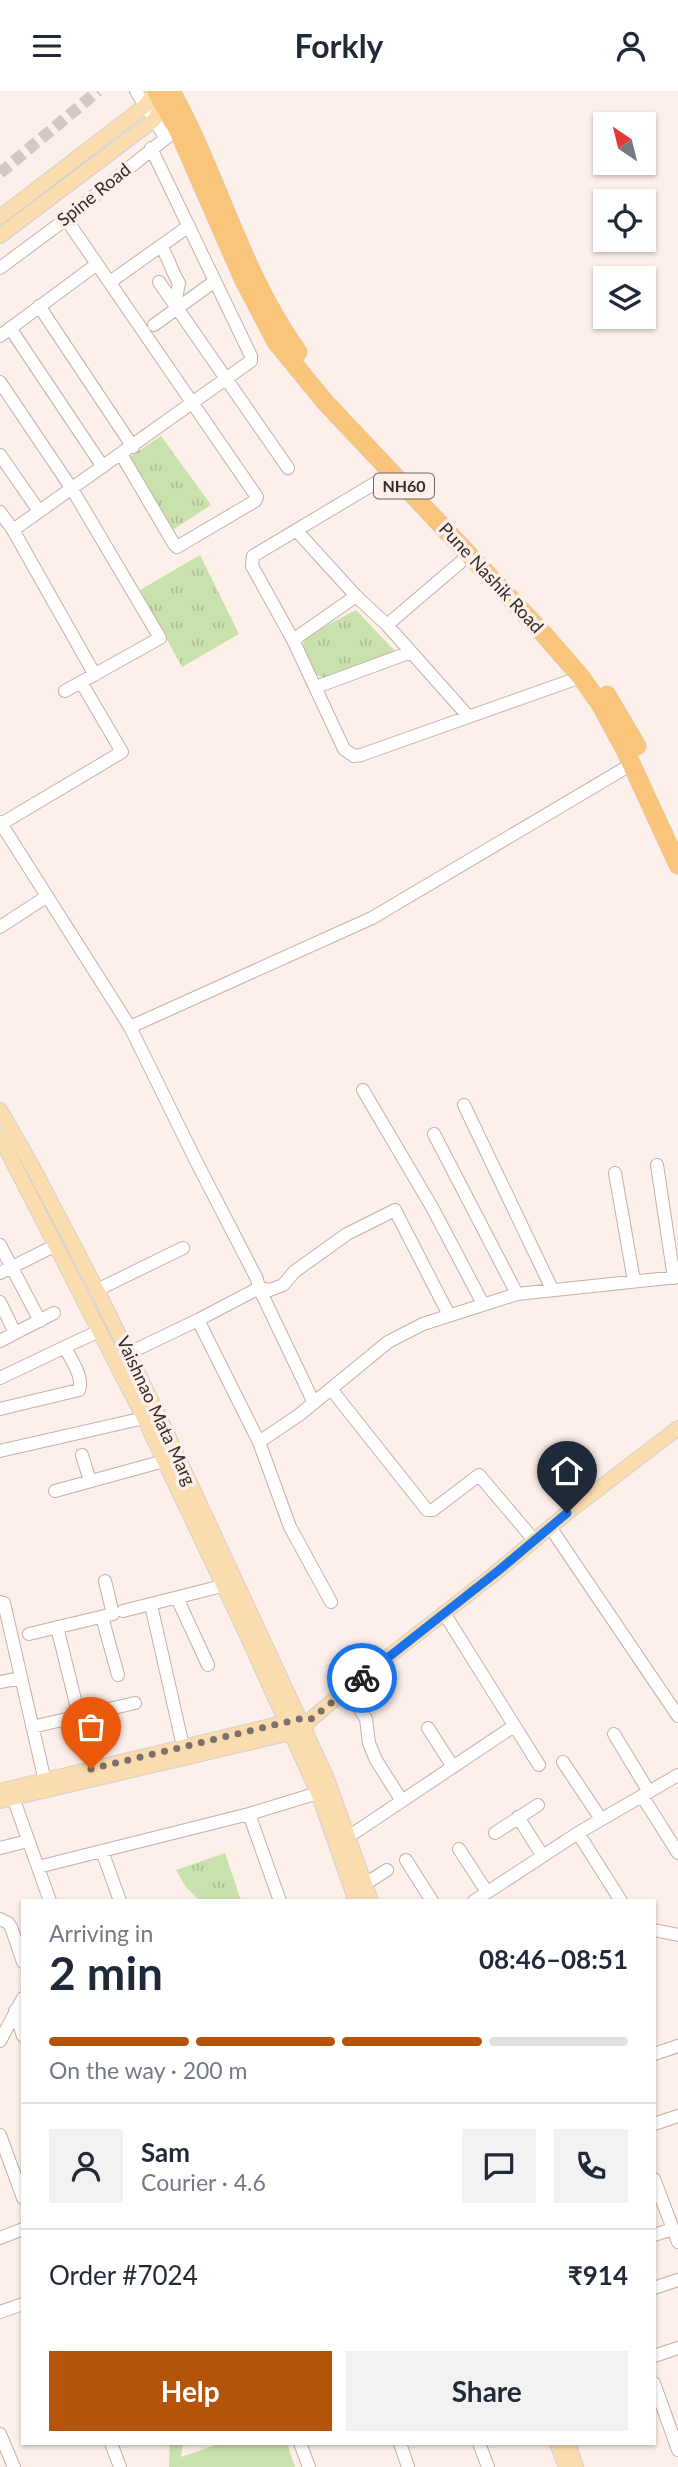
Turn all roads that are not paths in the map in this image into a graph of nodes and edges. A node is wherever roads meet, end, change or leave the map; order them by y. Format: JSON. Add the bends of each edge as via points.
{"nodes":[{"id":1,"x":136,"y":91,"type":"edge"},
{"id":2,"x":160,"y":96,"type":"edge"},
{"id":3,"x":155,"y":120,"type":"junction"},
{"id":4,"x":177,"y":129,"type":"junction"},
{"id":5,"x":151,"y":148,"type":"junction"},
{"id":6,"x":0,"y":217,"type":"edge"},
{"id":7,"x":66,"y":219,"type":"junction"},
{"id":8,"x":189,"y":226,"type":"junction"},
{"id":9,"x":0,"y":236,"type":"edge"},
{"id":10,"x":161,"y":246,"type":"junction"},
{"id":11,"x":97,"y":264,"type":"junction"},
{"id":12,"x":0,"y":268,"type":"edge"},
{"id":13,"x":215,"y":281,"type":"junction"},
{"id":14,"x":110,"y":282,"type":"junction"},
{"id":15,"x":159,"y":282,"type":"dead end"},
{"id":16,"x":39,"y":306,"type":"junction"},
{"id":17,"x":178,"y":306,"type":"junction"},
{"id":18,"x":154,"y":325,"type":"dead end"},
{"id":19,"x":5,"y":332,"type":"edge"},
{"id":20,"x":227,"y":380,"type":"junction"},
{"id":21,"x":0,"y":382,"type":"edge"},
{"id":22,"x":194,"y":403,"type":"junction"},
{"id":23,"x":127,"y":450,"type":"junction"},
{"id":24,"x":0,"y":455,"type":"edge"},
{"id":25,"x":103,"y":467,"type":"junction"},
{"id":26,"x":288,"y":468,"type":"dead end"},
{"id":27,"x":392,"y":473,"type":"junction"},
{"id":28,"x":72,"y":489,"type":"junction"},
{"id":29,"x":39,"y":511,"type":"junction"},
{"id":30,"x":0,"y":512,"type":"edge"},
{"id":31,"x":13,"y":530,"type":"junction"},
{"id":32,"x":296,"y":530,"type":"junction"},
{"id":33,"x":469,"y":555,"type":"junction"},
{"id":34,"x":356,"y":596,"type":"junction"},
{"id":35,"x":387,"y":625,"type":"junction"},
{"id":36,"x":293,"y":640,"type":"junction"},
{"id":37,"x":411,"y":652,"type":"junction"},
{"id":38,"x":95,"y":675,"type":"junction"},
{"id":39,"x":581,"y":677,"type":"junction"},
{"id":40,"x":81,"y":682,"type":"junction"},
{"id":41,"x":316,"y":687,"type":"junction"},
{"id":42,"x":65,"y":691,"type":"dead end"},
{"id":43,"x":468,"y":716,"type":"junction"},
{"id":44,"x":632,"y":764,"type":"junction"},
{"id":45,"x":0,"y":823,"type":"edge"},
{"id":46,"x":678,"y":836,"type":"edge"},
{"id":47,"x":678,"y":865,"type":"edge"},
{"id":48,"x":46,"y":897,"type":"junction"},
{"id":49,"x":0,"y":927,"type":"edge"},
{"id":50,"x":130,"y":1027,"type":"junction"},
{"id":51,"x":363,"y":1090,"type":"dead end"},
{"id":52,"x":464,"y":1105,"type":"dead end"},
{"id":53,"x":0,"y":1109,"type":"edge"},
{"id":54,"x":434,"y":1134,"type":"dead end"},
{"id":55,"x":0,"y":1137,"type":"edge"},
{"id":56,"x":657,"y":1165,"type":"dead end"},
{"id":57,"x":615,"y":1173,"type":"dead end"},
{"id":58,"x":0,"y":1245,"type":"edge"},
{"id":59,"x":56,"y":1245,"type":"junction"},
{"id":60,"x":183,"y":1248,"type":"dead end"},
{"id":61,"x":13,"y":1267,"type":"junction"},
{"id":62,"x":0,"y":1273,"type":"edge"},
{"id":63,"x":676,"y":1277,"type":"edge"},
{"id":64,"x":634,"y":1281,"type":"junction"},
{"id":65,"x":259,"y":1288,"type":"junction"},
{"id":66,"x":552,"y":1289,"type":"junction"},
{"id":67,"x":97,"y":1290,"type":"junction"},
{"id":68,"x":517,"y":1294,"type":"junction"},
{"id":69,"x":0,"y":1302,"type":"edge"},
{"id":70,"x":483,"y":1304,"type":"junction"},
{"id":71,"x":54,"y":1313,"type":"dead end"},
{"id":72,"x":449,"y":1315,"type":"junction"},
{"id":73,"x":198,"y":1320,"type":"junction"},
{"id":74,"x":40,"y":1321,"type":"junction"},
{"id":75,"x":99,"y":1331,"type":"junction"},
{"id":76,"x":15,"y":1333,"type":"junction"},
{"id":77,"x":0,"y":1341,"type":"edge"},
{"id":78,"x":65,"y":1347,"type":"junction"},
{"id":79,"x":129,"y":1353,"type":"junction"},
{"id":80,"x":0,"y":1378,"type":"edge"},
{"id":81,"x":331,"y":1389,"type":"junction"},
{"id":82,"x":314,"y":1403,"type":"junction"},
{"id":83,"x":0,"y":1409,"type":"edge"},
{"id":84,"x":151,"y":1416,"type":"junction"},
{"id":85,"x":678,"y":1428,"type":"edge"},
{"id":86,"x":259,"y":1441,"type":"junction"},
{"id":87,"x":0,"y":1451,"type":"edge"},
{"id":88,"x":82,"y":1455,"type":"dead end"},
{"id":89,"x":164,"y":1461,"type":"junction"},
{"id":90,"x":90,"y":1481,"type":"junction"},
{"id":91,"x":55,"y":1491,"type":"dead end"},
{"id":92,"x":550,"y":1527,"type":"junction"},
{"id":93,"x":534,"y":1540,"type":"junction"},
{"id":94,"x":105,"y":1581,"type":"dead end"},
{"id":95,"x":222,"y":1586,"type":"junction"},
{"id":96,"x":177,"y":1598,"type":"junction"},
{"id":97,"x":0,"y":1602,"type":"edge"},
{"id":98,"x":331,"y":1602,"type":"dead end"},
{"id":99,"x":151,"y":1605,"type":"junction"},
{"id":100,"x":123,"y":1611,"type":"dead end"},
{"id":101,"x":444,"y":1613,"type":"junction"},
{"id":102,"x":102,"y":1617,"type":"junction"},
{"id":103,"x":57,"y":1627,"type":"junction"},
{"id":104,"x":29,"y":1634,"type":"dead end"},
{"id":105,"x":208,"y":1665,"type":"dead end"},
{"id":106,"x":118,"y":1675,"type":"dead end"},
{"id":107,"x":21,"y":1678,"type":"junction"},
{"id":108,"x":0,"y":1682,"type":"edge"},
{"id":109,"x":347,"y":1689,"type":"junction"},
{"id":110,"x":135,"y":1703,"type":"dead end"},
{"id":111,"x":79,"y":1716,"type":"junction"},
{"id":112,"x":678,"y":1716,"type":"edge"},
{"id":113,"x":299,"y":1725,"type":"junction"},
{"id":114,"x":514,"y":1726,"type":"junction"},
{"id":115,"x":32,"y":1727,"type":"junction"},
{"id":116,"x":428,"y":1728,"type":"dead end"},
{"id":117,"x":614,"y":1734,"type":"dead end"},
{"id":118,"x":184,"y":1753,"type":"junction"},
{"id":119,"x":563,"y":1762,"type":"dead end"},
{"id":120,"x":539,"y":1765,"type":"dead end"},
{"id":121,"x":453,"y":1767,"type":"junction"},
{"id":122,"x":677,"y":1776,"type":"edge"},
{"id":123,"x":46,"y":1785,"type":"junction"},
{"id":124,"x":318,"y":1793,"type":"junction"},
{"id":125,"x":645,"y":1794,"type":"junction"},
{"id":126,"x":6,"y":1795,"type":"edge"},
{"id":127,"x":402,"y":1801,"type":"junction"},
{"id":128,"x":538,"y":1805,"type":"dead end"},
{"id":129,"x":249,"y":1814,"type":"junction"},
{"id":130,"x":519,"y":1817,"type":"junction"},
{"id":131,"x":601,"y":1819,"type":"junction"},
{"id":132,"x":495,"y":1833,"type":"dead end"},
{"id":133,"x":578,"y":1833,"type":"junction"},
{"id":134,"x":348,"y":1837,"type":"junction"},
{"id":135,"x":28,"y":1841,"type":"junction"},
{"id":136,"x":0,"y":1849,"type":"edge"},
{"id":137,"x":459,"y":1849,"type":"dead end"},
{"id":138,"x":102,"y":1850,"type":"junction"},
{"id":139,"x":678,"y":1853,"type":"edge"},
{"id":140,"x":542,"y":1855,"type":"junction"},
{"id":141,"x":406,"y":1860,"type":"dead end"},
{"id":142,"x":37,"y":1867,"type":"junction"},
{"id":143,"x":387,"y":1870,"type":"dead end"},
{"id":144,"x":365,"y":1884,"type":"junction"},
{"id":145,"x":487,"y":1892,"type":"junction"},
{"id":146,"x":49,"y":1899,"type":"edge"},
{"id":147,"x":119,"y":1899,"type":"edge"},
{"id":148,"x":279,"y":1899,"type":"edge"},
{"id":149,"x":355,"y":1899,"type":"edge"},
{"id":150,"x":370,"y":1899,"type":"edge"},
{"id":151,"x":431,"y":1899,"type":"edge"},
{"id":152,"x":477,"y":1899,"type":"edge"},
{"id":153,"x":620,"y":1899,"type":"edge"},
{"id":154,"x":0,"y":1919,"type":"edge"},
{"id":155,"x":656,"y":1930,"type":"edge"},
{"id":156,"x":678,"y":1935,"type":"edge"},
{"id":157,"x":21,"y":1956,"type":"edge"},
{"id":158,"x":21,"y":2001,"type":"edge"},
{"id":159,"x":15,"y":2011,"type":"junction"},
{"id":160,"x":21,"y":2030,"type":"edge"},
{"id":161,"x":0,"y":2041,"type":"edge"},
{"id":162,"x":678,"y":2046,"type":"edge"},
{"id":163,"x":656,"y":2053,"type":"edge"},
{"id":164,"x":678,"y":2116,"type":"edge"},
{"id":165,"x":656,"y":2123,"type":"edge"},
{"id":166,"x":1,"y":2138,"type":"edge"},
{"id":167,"x":19,"y":2176,"type":"edge"},
{"id":168,"x":656,"y":2184,"type":"edge"},
{"id":169,"x":21,"y":2230,"type":"edge"},
{"id":170,"x":656,"y":2235,"type":"edge"},
{"id":171,"x":676,"y":2235,"type":"edge"},
{"id":172,"x":0,"y":2238,"type":"edge"},
{"id":173,"x":678,"y":2280,"type":"edge"},
{"id":174,"x":656,"y":2287,"type":"edge"},
{"id":175,"x":21,"y":2305,"type":"edge"},
{"id":176,"x":0,"y":2312,"type":"edge"},
{"id":177,"x":678,"y":2348,"type":"edge"},
{"id":178,"x":656,"y":2355,"type":"edge"},
{"id":179,"x":658,"y":2407,"type":"edge"},
{"id":180,"x":0,"y":2434,"type":"edge"},
{"id":181,"x":112,"y":2445,"type":"edge"},
{"id":182,"x":301,"y":2445,"type":"edge"},
{"id":183,"x":401,"y":2445,"type":"edge"},
{"id":184,"x":480,"y":2445,"type":"edge"},
{"id":185,"x":558,"y":2445,"type":"edge"},
{"id":186,"x":569,"y":2445,"type":"edge"},
{"id":187,"x":678,"y":2449,"type":"edge"},
{"id":188,"x":14,"y":2467,"type":"edge"},
{"id":189,"x":120,"y":2467,"type":"edge"},
{"id":190,"x":309,"y":2467,"type":"edge"},
{"id":191,"x":408,"y":2467,"type":"edge"},
{"id":192,"x":488,"y":2467,"type":"edge"},
{"id":193,"x":566,"y":2467,"type":"edge"},
{"id":194,"x":576,"y":2467,"type":"edge"}],
"edges":[{"from":1,"to":2,"type":"street"},
{"from":2,"to":3,"type":"main road","name":"Spine Road"},
{"from":2,"to":4,"type":"highway","name":"Pune Nashik Road","number":"NH60"},
{"from":2,"to":6,"type":"main road"},
{"from":3,"to":4,"type":"street"},
{"from":3,"to":9,"type":"main road","name":"Spine Road"},
{"from":4,"to":5,"type":"street","name":"Spine Road"},
{"from":4,"to":27,"type":"highway","name":"Pune Nashik Road","number":"NH60","via":[[276,342]]},
{"from":4,"to":46,"type":"highway","name":"Pune Nashik Road","number":"NH60","via":[[290,341],[321,381],[580,658],[622,718]]},
{"from":5,"to":7,"type":"street","name":"Spine Road"},
{"from":5,"to":8,"type":"street"},
{"from":7,"to":11,"type":"street"},
{"from":7,"to":12,"type":"street","name":"Spine Road"},
{"from":8,"to":10,"type":"street"},
{"from":8,"to":13,"type":"street"},
{"from":10,"to":14,"type":"street"},
{"from":10,"to":17,"type":"street","via":[[179,283]]},
{"from":11,"to":14,"type":"street"},
{"from":11,"to":16,"type":"street"},
{"from":13,"to":17,"type":"street"},
{"from":13,"to":20,"type":"street","via":[[251,355],[251,361]]},
{"from":14,"to":22,"type":"street"},
{"from":15,"to":17,"type":"street"},
{"from":16,"to":19,"type":"street"},
{"from":16,"to":23,"type":"street"},
{"from":17,"to":18,"type":"street"},
{"from":17,"to":20,"type":"street"},
{"from":19,"to":25,"type":"street"},
{"from":20,"to":22,"type":"street"},
{"from":20,"to":26,"type":"street"},
{"from":21,"to":28,"type":"street"},
{"from":22,"to":23,"type":"street"},
{"from":22,"to":23,"type":"street","via":[[255,492],[255,502],[177,547]]},
{"from":23,"to":25,"type":"street"},
{"from":24,"to":29,"type":"street"},
{"from":25,"to":28,"type":"street"},
{"from":27,"to":32,"type":"street"},
{"from":27,"to":33,"type":"highway","name":"Pune Nashik Road","number":"NH60"},
{"from":28,"to":29,"type":"street"},
{"from":28,"to":38,"type":"street","via":[[160,638]]},
{"from":29,"to":31,"type":"street"},
{"from":30,"to":31,"type":"street"},
{"from":31,"to":38,"type":"street"},
{"from":32,"to":34,"type":"street"},
{"from":32,"to":36,"type":"street","via":[[251,560]]},
{"from":33,"to":35,"type":"street"},
{"from":33,"to":39,"type":"highway","name":"Pune Nashik Road","number":"NH60"},
{"from":34,"to":35,"type":"street"},
{"from":34,"to":36,"type":"street"},
{"from":35,"to":37,"type":"street"},
{"from":36,"to":41,"type":"street"},
{"from":37,"to":41,"type":"street"},
{"from":37,"to":43,"type":"street"},
{"from":38,"to":40,"type":"street"},
{"from":39,"to":43,"type":"street"},
{"from":39,"to":44,"type":"highway","name":"Pune Nashik Road","number":"NH60"},
{"from":40,"to":42,"type":"street"},
{"from":40,"to":45,"type":"street","via":[[122,752]]},
{"from":41,"to":43,"type":"street","via":[[344,749],[354,756]]},
{"from":44,"to":47,"type":"highway","name":"Pune Nashik Road","number":"NH60"},
{"from":44,"to":50,"type":"street","via":[[372,918]]},
{"from":45,"to":48,"type":"street"},
{"from":48,"to":49,"type":"street"},
{"from":48,"to":50,"type":"street"},
{"from":50,"to":65,"type":"street"},
{"from":51,"to":70,"type":"street"},
{"from":52,"to":66,"type":"street"},
{"from":53,"to":67,"type":"main road","name":"Vaishnao Mata Marg"},
{"from":54,"to":68,"type":"street"},
{"from":55,"to":59,"type":"main road","name":"Vaishnao Mata Marg"},
{"from":56,"to":63,"type":"street"},
{"from":57,"to":64,"type":"street"},
{"from":58,"to":61,"type":"street"},
{"from":59,"to":61,"type":"street"},
{"from":59,"to":75,"type":"main road","name":"Vaishnao Mata Marg"},
{"from":60,"to":67,"type":"street"},
{"from":61,"to":62,"type":"street"},
{"from":61,"to":74,"type":"street"},
{"from":63,"to":64,"type":"street"},
{"from":64,"to":66,"type":"street"},
{"from":65,"to":72,"type":"street","via":[[284,1285],[294,1272],[347,1234],[395,1210]]},
{"from":65,"to":73,"type":"street"},
{"from":65,"to":82,"type":"street"},
{"from":66,"to":68,"type":"street"},
{"from":67,"to":79,"type":"main road","name":"Vaishnao Mata Marg"},
{"from":68,"to":70,"type":"street"},
{"from":69,"to":76,"type":"street"},
{"from":70,"to":72,"type":"street"},
{"from":71,"to":74,"type":"street"},
{"from":72,"to":81,"type":"street","via":[[388,1342]]},
{"from":73,"to":79,"type":"street"},
{"from":73,"to":86,"type":"street"},
{"from":74,"to":76,"type":"street"},
{"from":75,"to":78,"type":"street"},
{"from":75,"to":84,"type":"main road","name":"Vaishnao Mata Marg"},
{"from":76,"to":77,"type":"street"},
{"from":78,"to":80,"type":"street"},
{"from":78,"to":83,"type":"street","via":[[80,1380],[79,1390]]},
{"from":79,"to":84,"type":"main road","name":"Vaishnao Mata Marg"},
{"from":81,"to":82,"type":"street"},
{"from":81,"to":93,"type":"street","via":[[428,1510],[480,1475]]},
{"from":82,"to":86,"type":"street"},
{"from":84,"to":87,"type":"street"},
{"from":84,"to":89,"type":"main road","name":"Vaishnao Mata Marg"},
{"from":84,"to":113,"type":"main road","name":"Vaishnao Mata Marg"},
{"from":85,"to":92,"type":"main road"},
{"from":86,"to":98,"type":"street","via":[[290,1527]]},
{"from":88,"to":90,"type":"street"},
{"from":89,"to":90,"type":"street"},
{"from":89,"to":95,"type":"main road","name":"Vaishnao Mata Marg"},
{"from":90,"to":91,"type":"street"},
{"from":92,"to":93,"type":"main road"},
{"from":92,"to":112,"type":"street"},
{"from":93,"to":101,"type":"main road"},
{"from":94,"to":102,"type":"street","via":[[113,1614]]},
{"from":95,"to":96,"type":"street"},
{"from":95,"to":113,"type":"main road","name":"Vaishnao Mata Marg"},
{"from":96,"to":99,"type":"street"},
{"from":96,"to":105,"type":"street"},
{"from":97,"to":107,"type":"street"},
{"from":99,"to":100,"type":"street"},
{"from":99,"to":118,"type":"street"},
{"from":101,"to":109,"type":"main road"},
{"from":101,"to":114,"type":"street"},
{"from":102,"to":103,"type":"street"},
{"from":102,"to":106,"type":"street"},
{"from":103,"to":104,"type":"street"},
{"from":103,"to":111,"type":"street"},
{"from":107,"to":108,"type":"street"},
{"from":107,"to":115,"type":"street"},
{"from":109,"to":113,"type":"main road"},
{"from":109,"to":127,"type":"street","via":[[366,1719],[376,1760]]},
{"from":110,"to":111,"type":"street"},
{"from":111,"to":115,"type":"street"},
{"from":113,"to":118,"type":"main road"},
{"from":113,"to":124,"type":"main road"},
{"from":113,"to":134,"type":"main road","via":[[326,1776]]},
{"from":114,"to":120,"type":"street"},
{"from":114,"to":121,"type":"street"},
{"from":115,"to":123,"type":"street"},
{"from":116,"to":121,"type":"street"},
{"from":117,"to":125,"type":"street"},
{"from":118,"to":123,"type":"main road"},
{"from":119,"to":131,"type":"street"},
{"from":121,"to":127,"type":"street"},
{"from":122,"to":125,"type":"street"},
{"from":123,"to":126,"type":"main road"},
{"from":124,"to":129,"type":"street"},
{"from":124,"to":149,"type":"main road"},
{"from":125,"to":131,"type":"street"},
{"from":125,"to":139,"type":"street"},
{"from":126,"to":135,"type":"street"},
{"from":127,"to":134,"type":"street"},
{"from":128,"to":130,"type":"street"},
{"from":129,"to":138,"type":"street"},
{"from":129,"to":148,"type":"street"},
{"from":130,"to":132,"type":"street"},
{"from":130,"to":140,"type":"street"},
{"from":131,"to":133,"type":"street"},
{"from":133,"to":140,"type":"street"},
{"from":133,"to":153,"type":"street"},
{"from":134,"to":144,"type":"main road"},
{"from":135,"to":136,"type":"street"},
{"from":135,"to":142,"type":"street"},
{"from":137,"to":145,"type":"street"},
{"from":138,"to":142,"type":"street"},
{"from":138,"to":147,"type":"street"},
{"from":140,"to":145,"type":"street"},
{"from":141,"to":151,"type":"street"},
{"from":142,"to":146,"type":"street"},
{"from":143,"to":144,"type":"street"},
{"from":144,"to":150,"type":"main road"},
{"from":145,"to":152,"type":"street"},
{"from":154,"to":157,"type":"street","via":[[11,1927]]},
{"from":155,"to":156,"type":"street"},
{"from":158,"to":159,"type":"street"},
{"from":159,"to":160,"type":"street"},
{"from":159,"to":161,"type":"street"},
{"from":162,"to":163,"type":"street"},
{"from":164,"to":165,"type":"street"},
{"from":166,"to":167,"type":"street"},
{"from":168,"to":171,"type":"street"},
{"from":169,"to":172,"type":"street"},
{"from":170,"to":171,"type":"street"},
{"from":173,"to":174,"type":"street"},
{"from":175,"to":176,"type":"street"},
{"from":177,"to":178,"type":"street"},
{"from":179,"to":187,"type":"street"},
{"from":180,"to":188,"type":"street"},
{"from":181,"to":189,"type":"street"},
{"from":182,"to":190,"type":"street"},
{"from":183,"to":191,"type":"street"},
{"from":184,"to":192,"type":"street"},
{"from":185,"to":193,"type":"main road"},
{"from":186,"to":194,"type":"main road"}]}
